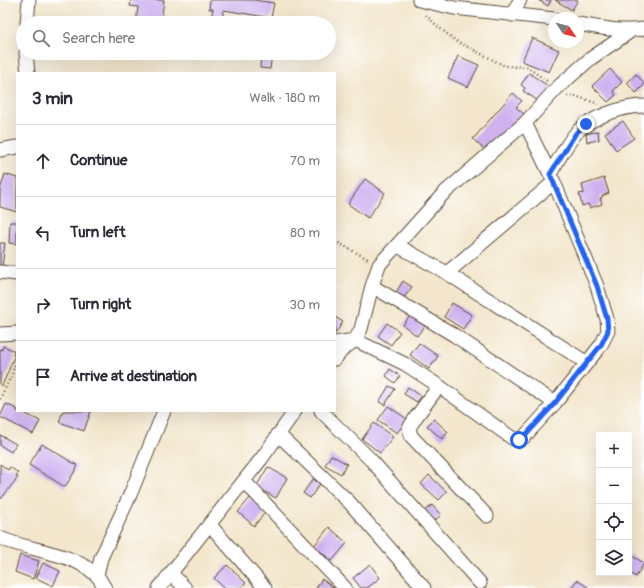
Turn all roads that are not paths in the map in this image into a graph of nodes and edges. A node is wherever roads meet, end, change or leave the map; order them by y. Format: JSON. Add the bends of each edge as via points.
{"nodes":[{"id":1,"x":29,"y":0,"type":"edge"},
{"id":2,"x":520,"y":0,"type":"edge"},
{"id":3,"x":420,"y":5,"type":"edge"},
{"id":4,"x":472,"y":5,"type":"edge"},
{"id":5,"x":512,"y":15,"type":"junction"},
{"id":6,"x":28,"y":16,"type":"edge"},
{"id":7,"x":548,"y":18,"type":"edge"},
{"id":8,"x":584,"y":25,"type":"edge"},
{"id":9,"x":644,"y":29,"type":"edge"},
{"id":10,"x":630,"y":31,"type":"junction"},
{"id":11,"x":27,"y":60,"type":"edge"},
{"id":12,"x":28,"y":72,"type":"edge"},
{"id":13,"x":644,"y":106,"type":"edge"},
{"id":14,"x":525,"y":123,"type":"junction"},
{"id":15,"x":16,"y":147,"type":"edge"},
{"id":16,"x":0,"y":150,"type":"edge"},
{"id":17,"x":552,"y":178,"type":"junction"},
{"id":18,"x":398,"y":246,"type":"junction"},
{"id":19,"x":0,"y":272,"type":"edge"},
{"id":20,"x":447,"y":273,"type":"junction"},
{"id":21,"x":16,"y":274,"type":"edge"},
{"id":22,"x":372,"y":286,"type":"junction"},
{"id":23,"x":16,"y":333,"type":"edge"},
{"id":24,"x":0,"y":334,"type":"edge"},
{"id":25,"x":355,"y":340,"type":"junction"},
{"id":26,"x":336,"y":343,"type":"edge"},
{"id":27,"x":336,"y":358,"type":"edge"},
{"id":28,"x":587,"y":363,"type":"junction"},
{"id":29,"x":439,"y":386,"type":"junction"},
{"id":30,"x":555,"y":403,"type":"junction"},
{"id":31,"x":164,"y":412,"type":"edge"},
{"id":32,"x":294,"y":412,"type":"edge"},
{"id":33,"x":322,"y":412,"type":"edge"},
{"id":34,"x":278,"y":434,"type":"junction"},
{"id":35,"x":244,"y":481,"type":"junction"},
{"id":36,"x":487,"y":516,"type":"dead end"},
{"id":37,"x":210,"y":525,"type":"junction"},
{"id":38,"x":0,"y":538,"type":"edge"},
{"id":39,"x":171,"y":573,"type":"junction"},
{"id":40,"x":97,"y":575,"type":"junction"},
{"id":41,"x":480,"y":583,"type":"dead end"},
{"id":42,"x":105,"y":588,"type":"edge"},
{"id":43,"x":159,"y":588,"type":"edge"},
{"id":44,"x":185,"y":588,"type":"edge"},
{"id":45,"x":265,"y":588,"type":"edge"},
{"id":46,"x":345,"y":588,"type":"edge"},
{"id":47,"x":424,"y":588,"type":"edge"}],
"edges":[{"from":1,"to":6,"type":"street"},
{"from":2,"to":5,"type":"street"},
{"from":3,"to":4,"type":"street","via":[[454,8]]},
{"from":4,"to":5,"type":"street"},
{"from":5,"to":7,"type":"street"},
{"from":8,"to":10,"type":"street"},
{"from":9,"to":10,"type":"street"},
{"from":10,"to":14,"type":"street","via":[[590,59],[556,88]]},
{"from":11,"to":12,"type":"street"},
{"from":13,"to":17,"type":"street","via":[[618,110],[586,124],[576,133]]},
{"from":14,"to":17,"type":"street"},
{"from":14,"to":18,"type":"street","via":[[443,194]]},
{"from":15,"to":16,"type":"street"},
{"from":17,"to":20,"type":"street"},
{"from":17,"to":28,"type":"street","via":[[597,286],[607,319],[608,331]]},
{"from":18,"to":20,"type":"street"},
{"from":18,"to":22,"type":"street","via":[[379,265]]},
{"from":19,"to":21,"type":"street"},
{"from":20,"to":28,"type":"street"},
{"from":22,"to":25,"type":"street","via":[[361,329]]},
{"from":22,"to":30,"type":"street","via":[[454,335]]},
{"from":23,"to":24,"type":"street"},
{"from":25,"to":26,"type":"street"},
{"from":25,"to":27,"type":"street"},
{"from":25,"to":29,"type":"street","via":[[405,364]]},
{"from":28,"to":30,"type":"street"},
{"from":29,"to":30,"type":"street","via":[[512,438],[519,440]]},
{"from":29,"to":36,"type":"street","via":[[409,428],[411,436]]},
{"from":31,"to":40,"type":"street","via":[[130,495],[100,558]]},
{"from":32,"to":34,"type":"street"},
{"from":33,"to":41,"type":"street","via":[[371,460]]},
{"from":34,"to":35,"type":"street"},
{"from":34,"to":47,"type":"street","via":[[350,503]]},
{"from":35,"to":37,"type":"street"},
{"from":35,"to":46,"type":"street"},
{"from":37,"to":39,"type":"street"},
{"from":37,"to":45,"type":"street"},
{"from":38,"to":40,"type":"street","via":[[64,558],[82,565]]},
{"from":39,"to":43,"type":"street"},
{"from":39,"to":44,"type":"street"},
{"from":40,"to":42,"type":"street"}]}
